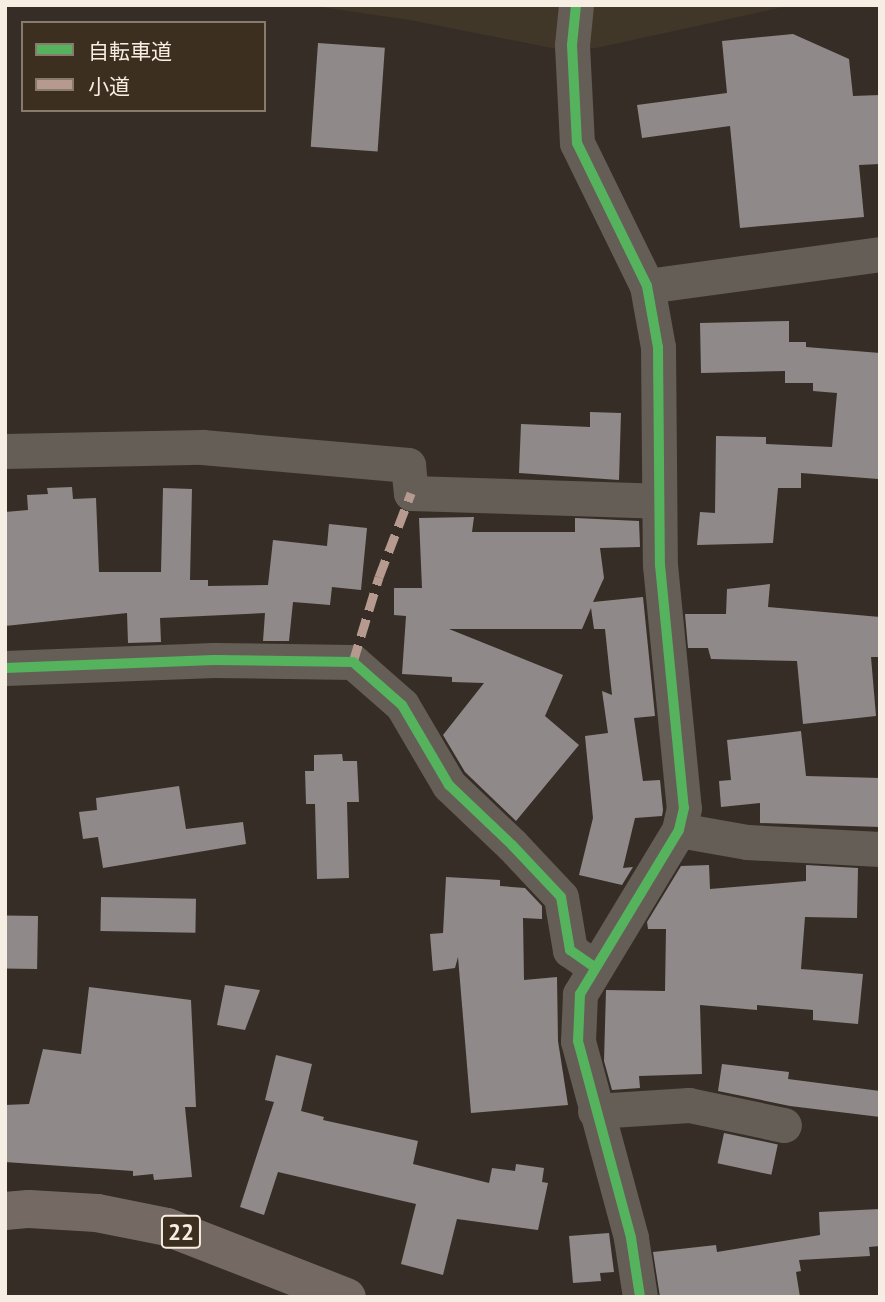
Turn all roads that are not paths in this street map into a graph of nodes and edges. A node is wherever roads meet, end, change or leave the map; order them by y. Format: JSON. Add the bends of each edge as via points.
{"nodes":[{"id":1,"x":576,"y":5,"type":"edge"},
{"id":2,"x":880,"y":254,"type":"edge"},
{"id":3,"x":647,"y":286,"type":"junction"},
{"id":4,"x":5,"y":451,"type":"edge"},
{"id":5,"x":659,"y":501,"type":"junction"},
{"id":6,"x":5,"y":668,"type":"edge"},
{"id":7,"x":679,"y":830,"type":"junction"},
{"id":8,"x":880,"y":849,"type":"edge"},
{"id":9,"x":594,"y":967,"type":"junction"},
{"id":10,"x":595,"y":1111,"type":"junction"},
{"id":11,"x":784,"y":1125,"type":"dead end"},
{"id":12,"x":5,"y":1211,"type":"edge"},
{"id":13,"x":347,"y":1297,"type":"edge"},
{"id":14,"x":640,"y":1297,"type":"edge"}],
"edges":[{"from":1,"to":3,"type":"street","via":[[572,45],[576,144]]},
{"from":2,"to":3,"type":"street"},
{"from":3,"to":5,"type":"street","via":[[658,347]]},
{"from":4,"to":5,"type":"street","via":[[202,447],[408,465],[411,493]]},
{"from":5,"to":7,"type":"street","via":[[660,565],[684,808]]},
{"from":6,"to":9,"type":"street","via":[[215,660],[353,662],[402,705],[449,785],[561,897],[570,950]]},
{"from":7,"to":8,"type":"street","via":[[747,842]]},
{"from":7,"to":9,"type":"street"},
{"from":9,"to":10,"type":"street","via":[[580,993],[578,1041]]},
{"from":10,"to":11,"type":"street","via":[[689,1105]]},
{"from":10,"to":14,"type":"street","via":[[631,1238]]},
{"from":12,"to":13,"type":"main road","number":"22","via":[[97,1213],[167,1227]]}]}
